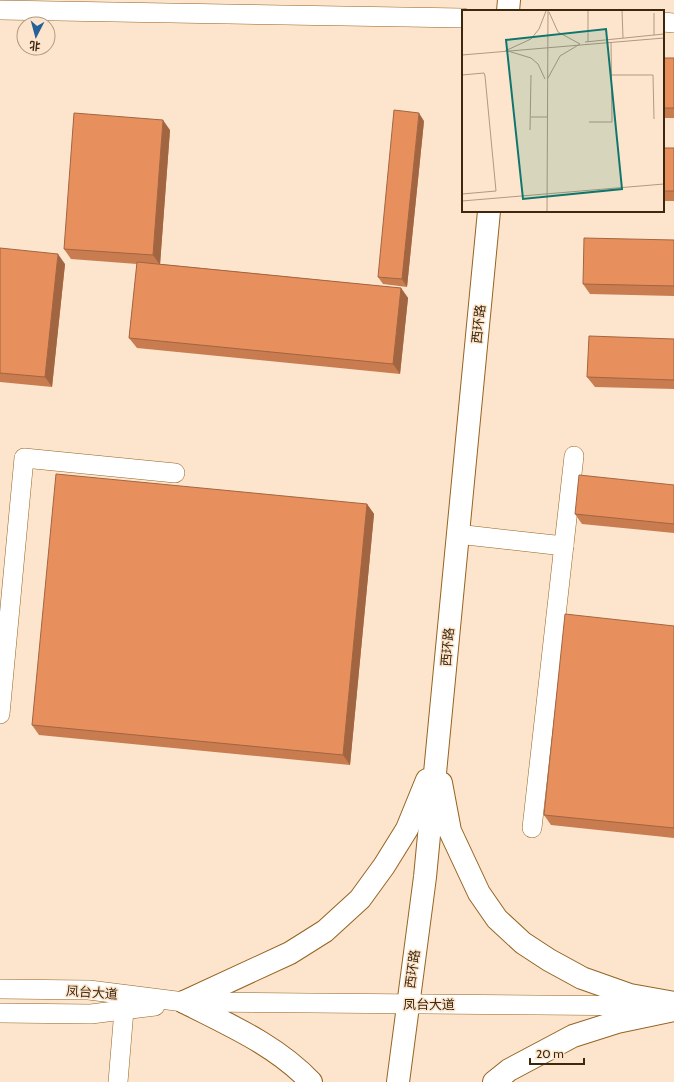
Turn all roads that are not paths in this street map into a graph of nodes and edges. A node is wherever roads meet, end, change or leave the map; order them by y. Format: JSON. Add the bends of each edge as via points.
{"nodes":[{"id":1,"x":509,"y":0,"type":"edge"},
{"id":2,"x":0,"y":10,"type":"edge"},
{"id":3,"x":508,"y":10,"type":"edge"},
{"id":4,"x":462,"y":18,"type":"edge"},
{"id":5,"x":489,"y":212,"type":"edge"},
{"id":6,"x":574,"y":456,"type":"dead end"},
{"id":7,"x":175,"y":473,"type":"dead end"},
{"id":8,"x":458,"y":534,"type":"junction"},
{"id":9,"x":564,"y":546,"type":"junction"},
{"id":10,"x":0,"y":714,"type":"edge"},
{"id":11,"x":436,"y":758,"type":"junction"},
{"id":12,"x":532,"y":828,"type":"dead end"},
{"id":13,"x":0,"y":989,"type":"edge"},
{"id":14,"x":184,"y":1002,"type":"junction"},
{"id":15,"x":408,"y":1004,"type":"junction"},
{"id":16,"x":674,"y":1005,"type":"edge"},
{"id":17,"x":124,"y":1010,"type":"junction"},
{"id":18,"x":674,"y":1010,"type":"edge"},
{"id":19,"x":0,"y":1013,"type":"edge"},
{"id":20,"x":118,"y":1082,"type":"edge"},
{"id":21,"x":311,"y":1082,"type":"edge"},
{"id":22,"x":398,"y":1082,"type":"edge"},
{"id":23,"x":494,"y":1082,"type":"edge"}],
"edges":[{"from":1,"to":3,"type":"main road"},
{"from":2,"to":4,"type":"street"},
{"from":5,"to":8,"type":"main road","name":"西环路"},
{"from":6,"to":9,"type":"street"},
{"from":7,"to":10,"type":"street","via":[[24,458]]},
{"from":8,"to":9,"type":"street"},
{"from":8,"to":11,"type":"main road","name":"西环路"},
{"from":9,"to":12,"type":"street"},
{"from":11,"to":14,"type":"main road","via":[[407,829],[360,899],[325,931],[290,953]]},
{"from":11,"to":15,"type":"main road","name":"西环路","via":[[425,877]]},
{"from":11,"to":16,"type":"main road","via":[[450,831],[479,893],[497,919],[522,943],[582,978],[630,995]]},
{"from":13,"to":14,"type":"street","name":"凤台大道","via":[[89,990]]},
{"from":14,"to":15,"type":"street","name":"凤台大道"},
{"from":14,"to":17,"type":"street","name":"凤台大道"},
{"from":14,"to":21,"type":"main road","via":[[265,1044],[284,1057]]},
{"from":15,"to":16,"type":"street","name":"凤台大道"},
{"from":15,"to":22,"type":"main road","name":"西环路"},
{"from":17,"to":19,"type":"street","name":"凤台大道","via":[[91,1014]]},
{"from":17,"to":20,"type":"street"},
{"from":18,"to":23,"type":"main road","via":[[617,1022],[573,1036],[509,1070]]}]}
